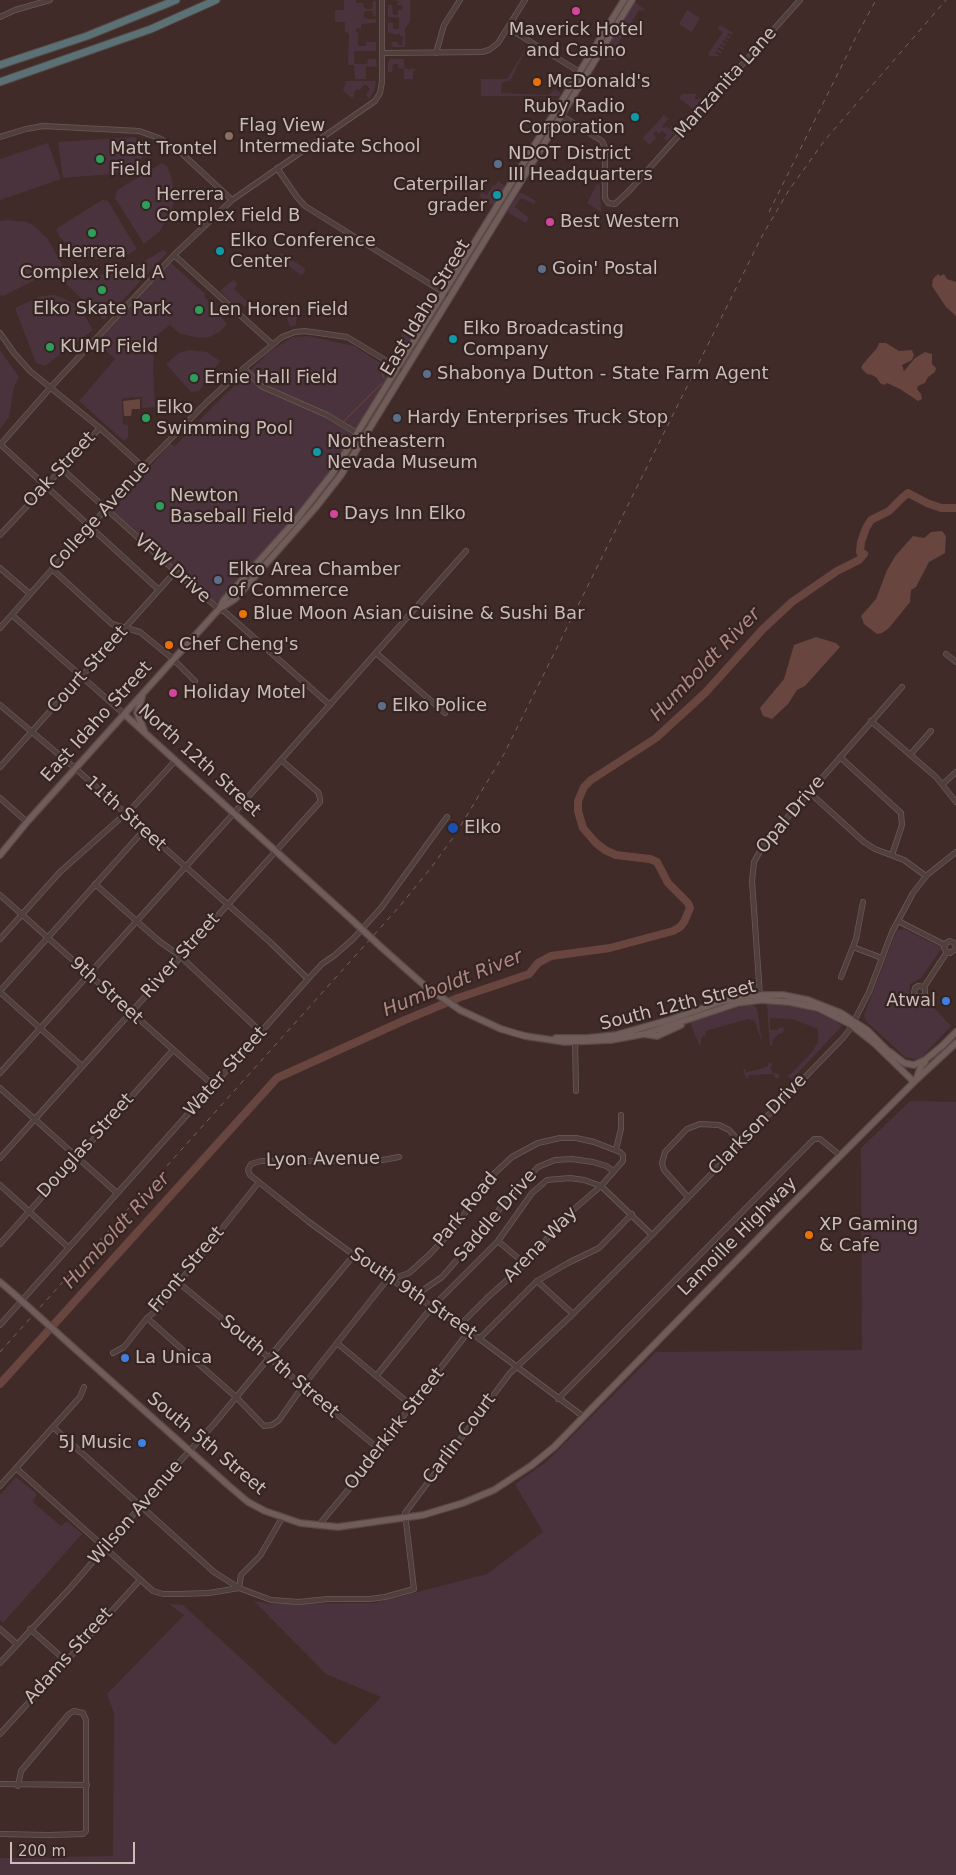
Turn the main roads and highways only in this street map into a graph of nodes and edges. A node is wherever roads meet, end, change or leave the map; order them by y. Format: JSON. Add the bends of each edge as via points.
{"nodes":[{"id":1,"x":176,"y":0,"type":"edge"},
{"id":2,"x":216,"y":0,"type":"edge"},
{"id":3,"x":624,"y":0,"type":"edge"},
{"id":4,"x":632,"y":0,"type":"edge"},
{"id":5,"x":0,"y":65,"type":"edge"},
{"id":6,"x":0,"y":82,"type":"edge"},
{"id":7,"x":424,"y":325,"type":"junction"},
{"id":8,"x":417,"y":352,"type":"junction"},
{"id":9,"x":219,"y":610,"type":"junction"},
{"id":10,"x":145,"y":691,"type":"junction"},
{"id":11,"x":124,"y":714,"type":"junction"},
{"id":12,"x":148,"y":737,"type":"junction"},
{"id":13,"x":275,"y":850,"type":"joint"},
{"id":14,"x":0,"y":855,"type":"edge"},
{"id":15,"x":761,"y":997,"type":"junction"},
{"id":16,"x":853,"y":1023,"type":"junction"},
{"id":17,"x":956,"y":1032,"type":"edge"},
{"id":18,"x":575,"y":1040,"type":"junction"},
{"id":19,"x":956,"y":1043,"type":"edge"},
{"id":20,"x":883,"y":1046,"type":"junction"},
{"id":21,"x":943,"y":1046,"type":"junction"},
{"id":22,"x":915,"y":1081,"type":"junction"},
{"id":23,"x":0,"y":1282,"type":"edge"},
{"id":24,"x":584,"y":1417,"type":"joint"}],
"edges":[{"from":1,"to":5,"type":"highway","via":[[88,36]]},
{"from":2,"to":6,"type":"highway","via":[[152,29]]},
{"from":3,"to":7,"type":"main road","name":"East Idaho Street"},
{"from":4,"to":8,"type":"main road","name":"East Idaho Street"},
{"from":7,"to":8,"type":"main road"},
{"from":7,"to":9,"type":"main road","name":"East Idaho Street","via":[[339,464]]},
{"from":8,"to":9,"type":"main road","name":"East Idaho Street","via":[[341,475],[235,599]]},
{"from":9,"to":10,"type":"main road","name":"East Idaho Street"},
{"from":10,"to":11,"type":"main road","name":"East Idaho Street"},
{"from":10,"to":12,"type":"main road","via":[[137,713]]},
{"from":11,"to":12,"type":"main road","name":"North 12th Street"},
{"from":11,"to":14,"type":"main road","name":"East Idaho Street"},
{"from":12,"to":13,"type":"main road","name":"North 12th Street"},
{"from":13,"to":18,"type":"main road","name":"South 12th Street","bridge":true,"via":[[425,986],[460,1010],[501,1029],[535,1038]]},
{"from":15,"to":16,"type":"main road","name":"South 12th Street","via":[[811,1006]]},
{"from":15,"to":18,"type":"main road","name":"South 12th Street","via":[[724,1001],[624,1033]]},
{"from":15,"to":18,"type":"main road","name":"South 12th Street","via":[[644,1034],[611,1040]]},
{"from":16,"to":20,"type":"main road","name":"South 12th Street","via":[[867,1030]]},
{"from":16,"to":22,"type":"main road","name":"South 12th Street"},
{"from":17,"to":21,"type":"main road","name":"Lamoille Highway"},
{"from":19,"to":22,"type":"main road","name":"Lamoille Highway"},
{"from":20,"to":21,"type":"main road","via":[[904,1063],[913,1065]]},
{"from":20,"to":22,"type":"main road","name":"South 12th Street"},
{"from":21,"to":22,"type":"main road","name":"Lamoille Highway","via":[[921,1066]]},
{"from":22,"to":24,"type":"main road","name":"Lamoille Highway"},
{"from":23,"to":24,"type":"main road","name":"South 5th Street","bridge":true,"via":[[248,1502],[282,1518],[338,1527],[463,1503],[494,1490],[532,1465]]}]}
